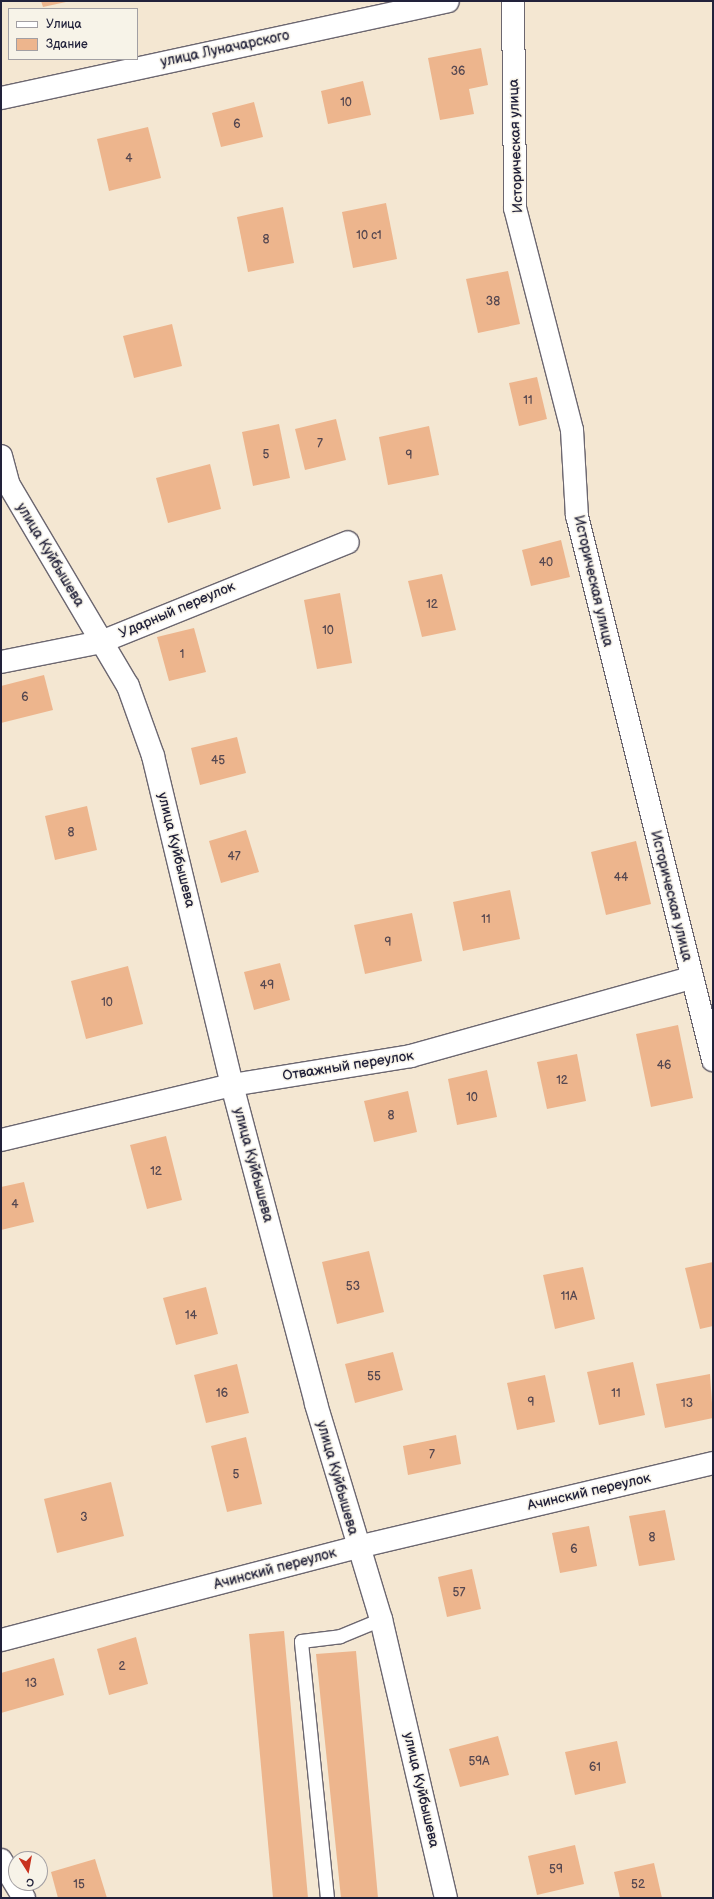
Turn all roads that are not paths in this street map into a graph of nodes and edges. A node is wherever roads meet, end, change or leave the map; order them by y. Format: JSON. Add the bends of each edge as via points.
{"nodes":[{"id":1,"x":448,"y":1,"type":"edge"},
{"id":2,"x":513,"y":1,"type":"edge"},
{"id":3,"x":1,"y":98,"type":"edge"},
{"id":4,"x":1,"y":456,"type":"edge"},
{"id":5,"x":348,"y":542,"type":"dead end"},
{"id":6,"x":101,"y":642,"type":"junction"},
{"id":7,"x":1,"y":662,"type":"edge"},
{"id":8,"x":691,"y":978,"type":"junction"},
{"id":9,"x":713,"y":1060,"type":"edge"},
{"id":10,"x":232,"y":1085,"type":"junction"},
{"id":11,"x":1,"y":1140,"type":"edge"},
{"id":12,"x":713,"y":1464,"type":"edge"},
{"id":13,"x":358,"y":1547,"type":"junction"},
{"id":14,"x":381,"y":1620,"type":"junction"},
{"id":15,"x":1,"y":1640,"type":"edge"},
{"id":16,"x":1,"y":1860,"type":"edge"},
{"id":17,"x":24,"y":1898,"type":"edge"},
{"id":18,"x":327,"y":1898,"type":"edge"},
{"id":19,"x":446,"y":1898,"type":"edge"}],
"edges":[{"from":1,"to":3,"type":"street","name":"улица Луначарского"},
{"from":2,"to":8,"type":"street","name":"Историческая улица","via":[[515,208],[572,430],[576,516]]},
{"from":4,"to":6,"type":"street","name":"улица Куйбышева","via":[[9,485]]},
{"from":5,"to":6,"type":"street","name":"Ударный переулок"},
{"from":6,"to":7,"type":"street","name":"Ударный переулок"},
{"from":6,"to":10,"type":"street","name":"улица Куйбышева","via":[[128,686],[153,756]]},
{"from":8,"to":9,"type":"street","name":"Историческая улица"},
{"from":8,"to":10,"type":"street","name":"Отважный переулок","via":[[411,1056]]},
{"from":10,"to":11,"type":"street","name":"Отважный переулок"},
{"from":10,"to":13,"type":"street","name":"улица Куйбышева","via":[[316,1404]]},
{"from":12,"to":13,"type":"street","name":"Ачинский переулок"},
{"from":13,"to":14,"type":"street","name":"улица Куйбышева"},
{"from":13,"to":15,"type":"street","name":"Ачинский переулок"},
{"from":14,"to":18,"type":"lane","via":[[340,1636],[301,1641]]},
{"from":14,"to":19,"type":"street","name":"улица Куйбышева"},
{"from":16,"to":17,"type":"street"}]}
